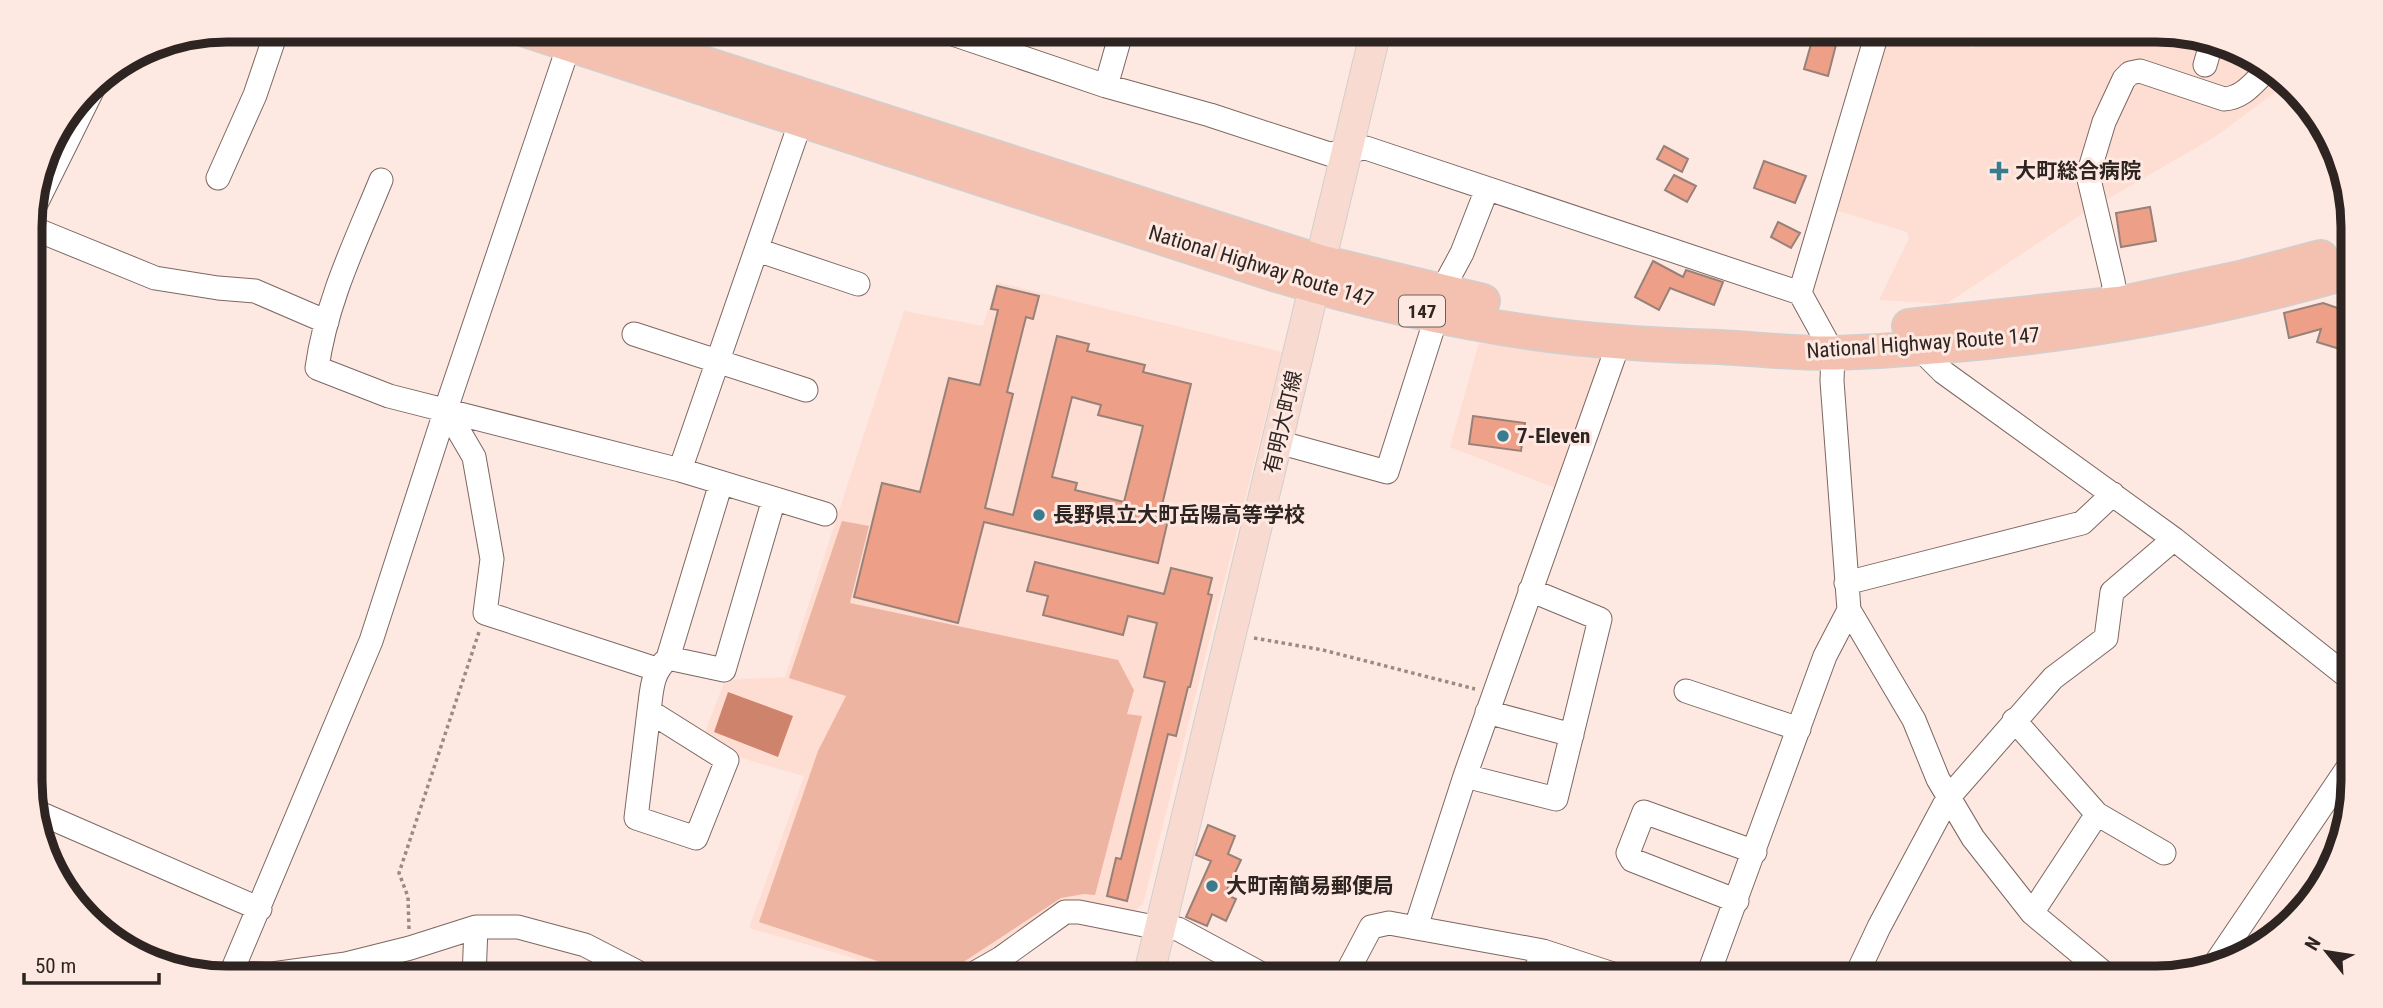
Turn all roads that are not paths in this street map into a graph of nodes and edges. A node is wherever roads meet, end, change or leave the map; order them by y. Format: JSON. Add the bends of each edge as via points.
{"nodes":[{"id":1,"x":273,"y":42,"type":"edge"},
{"id":2,"x":569,"y":42,"type":"edge"},
{"id":3,"x":587,"y":42,"type":"edge"},
{"id":4,"x":630,"y":42,"type":"edge"},
{"id":5,"x":976,"y":42,"type":"edge"},
{"id":6,"x":1119,"y":42,"type":"edge"},
{"id":7,"x":1374,"y":42,"type":"edge"},
{"id":8,"x":1874,"y":42,"type":"edge"},
{"id":9,"x":2209,"y":50,"type":"edge"},
{"id":10,"x":2205,"y":65,"type":"dead end"},
{"id":11,"x":2262,"y":75,"type":"edge"},
{"id":12,"x":1106,"y":86,"type":"junction"},
{"id":13,"x":805,"y":109,"type":"junction"},
{"id":14,"x":81,"y":112,"type":"edge"},
{"id":15,"x":1347,"y":152,"type":"junction"},
{"id":16,"x":218,"y":178,"type":"dead end"},
{"id":17,"x":48,"y":180,"type":"edge"},
{"id":18,"x":380,"y":180,"type":"dead end"},
{"id":19,"x":1487,"y":189,"type":"junction"},
{"id":20,"x":42,"y":232,"type":"edge"},
{"id":21,"x":757,"y":250,"type":"junction"},
{"id":22,"x":2341,"y":251,"type":"edge"},
{"id":23,"x":1318,"y":274,"type":"junction"},
{"id":24,"x":2341,"y":274,"type":"edge"},
{"id":25,"x":858,"y":284,"type":"dead end"},
{"id":26,"x":1800,"y":293,"type":"junction"},
{"id":27,"x":1439,"y":303,"type":"junction"},
{"id":28,"x":2119,"y":314,"type":"junction"},
{"id":29,"x":327,"y":322,"type":"junction"},
{"id":30,"x":634,"y":334,"type":"dead end"},
{"id":31,"x":1916,"y":336,"type":"junction"},
{"id":32,"x":1828,"y":341,"type":"junction"},
{"id":33,"x":1619,"y":342,"type":"junction"},
{"id":34,"x":719,"y":363,"type":"junction"},
{"id":35,"x":806,"y":390,"type":"dead end"},
{"id":36,"x":446,"y":409,"type":"junction"},
{"id":37,"x":1278,"y":442,"type":"junction"},
{"id":38,"x":680,"y":470,"type":"junction"},
{"id":39,"x":722,"y":483,"type":"junction"},
{"id":40,"x":2113,"y":494,"type":"junction"},
{"id":41,"x":774,"y":499,"type":"junction"},
{"id":42,"x":825,"y":514,"type":"dead end"},
{"id":43,"x":2174,"y":539,"type":"junction"},
{"id":44,"x":1846,"y":583,"type":"junction"},
{"id":45,"x":1530,"y":590,"type":"junction"},
{"id":46,"x":1849,"y":610,"type":"junction"},
{"id":47,"x":662,"y":663,"type":"junction"},
{"id":48,"x":2341,"y":671,"type":"edge"},
{"id":49,"x":1686,"y":691,"type":"dead end"},
{"id":50,"x":1491,"y":703,"type":"junction"},
{"id":51,"x":649,"y":711,"type":"junction"},
{"id":52,"x":2014,"y":720,"type":"junction"},
{"id":53,"x":1799,"y":729,"type":"junction"},
{"id":54,"x":1572,"y":734,"type":"junction"},
{"id":55,"x":1465,"y":776,"type":"junction"},
{"id":56,"x":2341,"y":778,"type":"edge"},
{"id":57,"x":1948,"y":798,"type":"junction"},
{"id":58,"x":2097,"y":814,"type":"junction"},
{"id":59,"x":46,"y":816,"type":"edge"},
{"id":60,"x":1755,"y":852,"type":"junction"},
{"id":61,"x":2164,"y":853,"type":"dead end"},
{"id":62,"x":1737,"y":901,"type":"junction"},
{"id":63,"x":260,"y":909,"type":"junction"},
{"id":64,"x":2032,"y":914,"type":"junction"},
{"id":65,"x":477,"y":927,"type":"junction"},
{"id":66,"x":1416,"y":927,"type":"junction"},
{"id":67,"x":1159,"y":928,"type":"junction"},
{"id":68,"x":1543,"y":951,"type":"junction"},
{"id":69,"x":2222,"y":954,"type":"edge"},
{"id":70,"x":235,"y":966,"type":"edge"},
{"id":71,"x":331,"y":966,"type":"edge"},
{"id":72,"x":475,"y":966,"type":"edge"},
{"id":73,"x":626,"y":966,"type":"edge"},
{"id":74,"x":987,"y":966,"type":"edge"},
{"id":75,"x":1151,"y":966,"type":"edge"},
{"id":76,"x":1247,"y":966,"type":"edge"},
{"id":77,"x":1350,"y":966,"type":"edge"},
{"id":78,"x":1537,"y":966,"type":"edge"},
{"id":79,"x":1589,"y":966,"type":"edge"},
{"id":80,"x":1712,"y":966,"type":"edge"},
{"id":81,"x":1861,"y":966,"type":"edge"},
{"id":82,"x":2095,"y":966,"type":"edge"}],
"edges":[{"from":1,"to":16,"type":"street","via":[[256,95]]},
{"from":2,"to":36,"type":"street"},
{"from":3,"to":13,"type":"highway","name":"National Highway Route 147","number":"147"},
{"from":4,"to":13,"type":"highway","name":"National Highway Route 147","number":"147"},
{"from":5,"to":12,"type":"street"},
{"from":6,"to":12,"type":"street"},
{"from":7,"to":15,"type":"main road","name":"有明大町線"},
{"from":8,"to":26,"type":"street"},
{"from":9,"to":10,"type":"street"},
{"from":11,"to":28,"type":"street","via":[[2246,91],[2224,99],[2140,71],[2124,79],[2104,122],[2088,175]]},
{"from":12,"to":15,"type":"street","via":[[1329,154]]},
{"from":13,"to":21,"type":"street"},
{"from":13,"to":23,"type":"highway","name":"National Highway Route 147","number":"147"},
{"from":14,"to":17,"type":"street"},
{"from":15,"to":19,"type":"street","via":[[1366,148]]},
{"from":15,"to":23,"type":"main road","name":"有明大町線"},
{"from":18,"to":29,"type":"street"},
{"from":19,"to":26,"type":"street"},
{"from":19,"to":27,"type":"street"},
{"from":20,"to":29,"type":"street","via":[[155,278],[254,292]]},
{"from":21,"to":25,"type":"street"},
{"from":21,"to":34,"type":"street"},
{"from":22,"to":28,"type":"highway","name":"National Highway Route 147","number":"147"},
{"from":23,"to":27,"type":"highway","name":"National Highway Route 147","number":"147"},
{"from":23,"to":37,"type":"main road","name":"有明大町線"},
{"from":24,"to":28,"type":"highway","name":"National Highway Route 147","number":"147","via":[[2163,318]]},
{"from":26,"to":32,"type":"street"},
{"from":27,"to":32,"type":"highway","name":"National Highway Route 147","number":"147"},
{"from":27,"to":33,"type":"highway","name":"National Highway Route 147","number":"147","via":[[1494,326]]},
{"from":27,"to":37,"type":"street","via":[[1387,472]]},
{"from":28,"to":31,"type":"highway","name":"National Highway Route 147","number":"147"},
{"from":29,"to":36,"type":"street","via":[[317,368],[389,396]]},
{"from":30,"to":34,"type":"street"},
{"from":31,"to":32,"type":"highway","name":"National Highway Route 147","number":"147"},
{"from":31,"to":40,"type":"street","via":[[1943,372]]},
{"from":32,"to":33,"type":"highway","name":"National Highway Route 147","number":"147"},
{"from":32,"to":44,"type":"street"},
{"from":33,"to":45,"type":"street"},
{"from":34,"to":35,"type":"street"},
{"from":34,"to":38,"type":"street"},
{"from":36,"to":38,"type":"street"},
{"from":36,"to":47,"type":"street","via":[[474,457],[492,559],[485,613]]},
{"from":36,"to":63,"type":"street","via":[[372,641]]},
{"from":37,"to":67,"type":"main road","name":"有明大町線"},
{"from":38,"to":39,"type":"street"},
{"from":39,"to":41,"type":"street"},
{"from":39,"to":47,"type":"street"},
{"from":40,"to":43,"type":"street"},
{"from":40,"to":44,"type":"street","via":[[2082,523]]},
{"from":41,"to":42,"type":"street"},
{"from":41,"to":47,"type":"street","via":[[724,670]]},
{"from":43,"to":48,"type":"street"},
{"from":43,"to":52,"type":"street","via":[[2112,592],[2106,638],[2053,678]]},
{"from":44,"to":46,"type":"street"},
{"from":45,"to":50,"type":"street"},
{"from":45,"to":54,"type":"street","via":[[1600,619]]},
{"from":46,"to":53,"type":"street","via":[[1825,656]]},
{"from":46,"to":57,"type":"street","via":[[1914,720]]},
{"from":47,"to":51,"type":"street"},
{"from":49,"to":53,"type":"street"},
{"from":50,"to":54,"type":"street"},
{"from":50,"to":55,"type":"street"},
{"from":51,"to":51,"type":"street","via":[[636,818],[696,838],[727,760]]},
{"from":52,"to":57,"type":"street"},
{"from":52,"to":58,"type":"street"},
{"from":53,"to":60,"type":"street"},
{"from":54,"to":55,"type":"street","via":[[1556,799]]},
{"from":55,"to":66,"type":"street"},
{"from":56,"to":69,"type":"street"},
{"from":57,"to":64,"type":"street"},
{"from":57,"to":81,"type":"street"},
{"from":58,"to":61,"type":"street"},
{"from":58,"to":64,"type":"street"},
{"from":59,"to":63,"type":"street"},
{"from":60,"to":62,"type":"street"},
{"from":60,"to":62,"type":"street","via":[[1644,812],[1628,853],[1632,860]]},
{"from":62,"to":80,"type":"street"},
{"from":63,"to":70,"type":"street"},
{"from":64,"to":82,"type":"street"},
{"from":65,"to":71,"type":"street"},
{"from":65,"to":72,"type":"street"},
{"from":65,"to":73,"type":"street","via":[[518,927],[585,945]]},
{"from":66,"to":68,"type":"street"},
{"from":66,"to":77,"type":"street","via":[[1389,923],[1371,927]]},
{"from":67,"to":74,"type":"street","via":[[1065,912]]},
{"from":67,"to":75,"type":"main road","name":"有明大町線"},
{"from":67,"to":76,"type":"street","via":[[1178,929]]},
{"from":68,"to":78,"type":"street"},
{"from":68,"to":79,"type":"street"}]}
